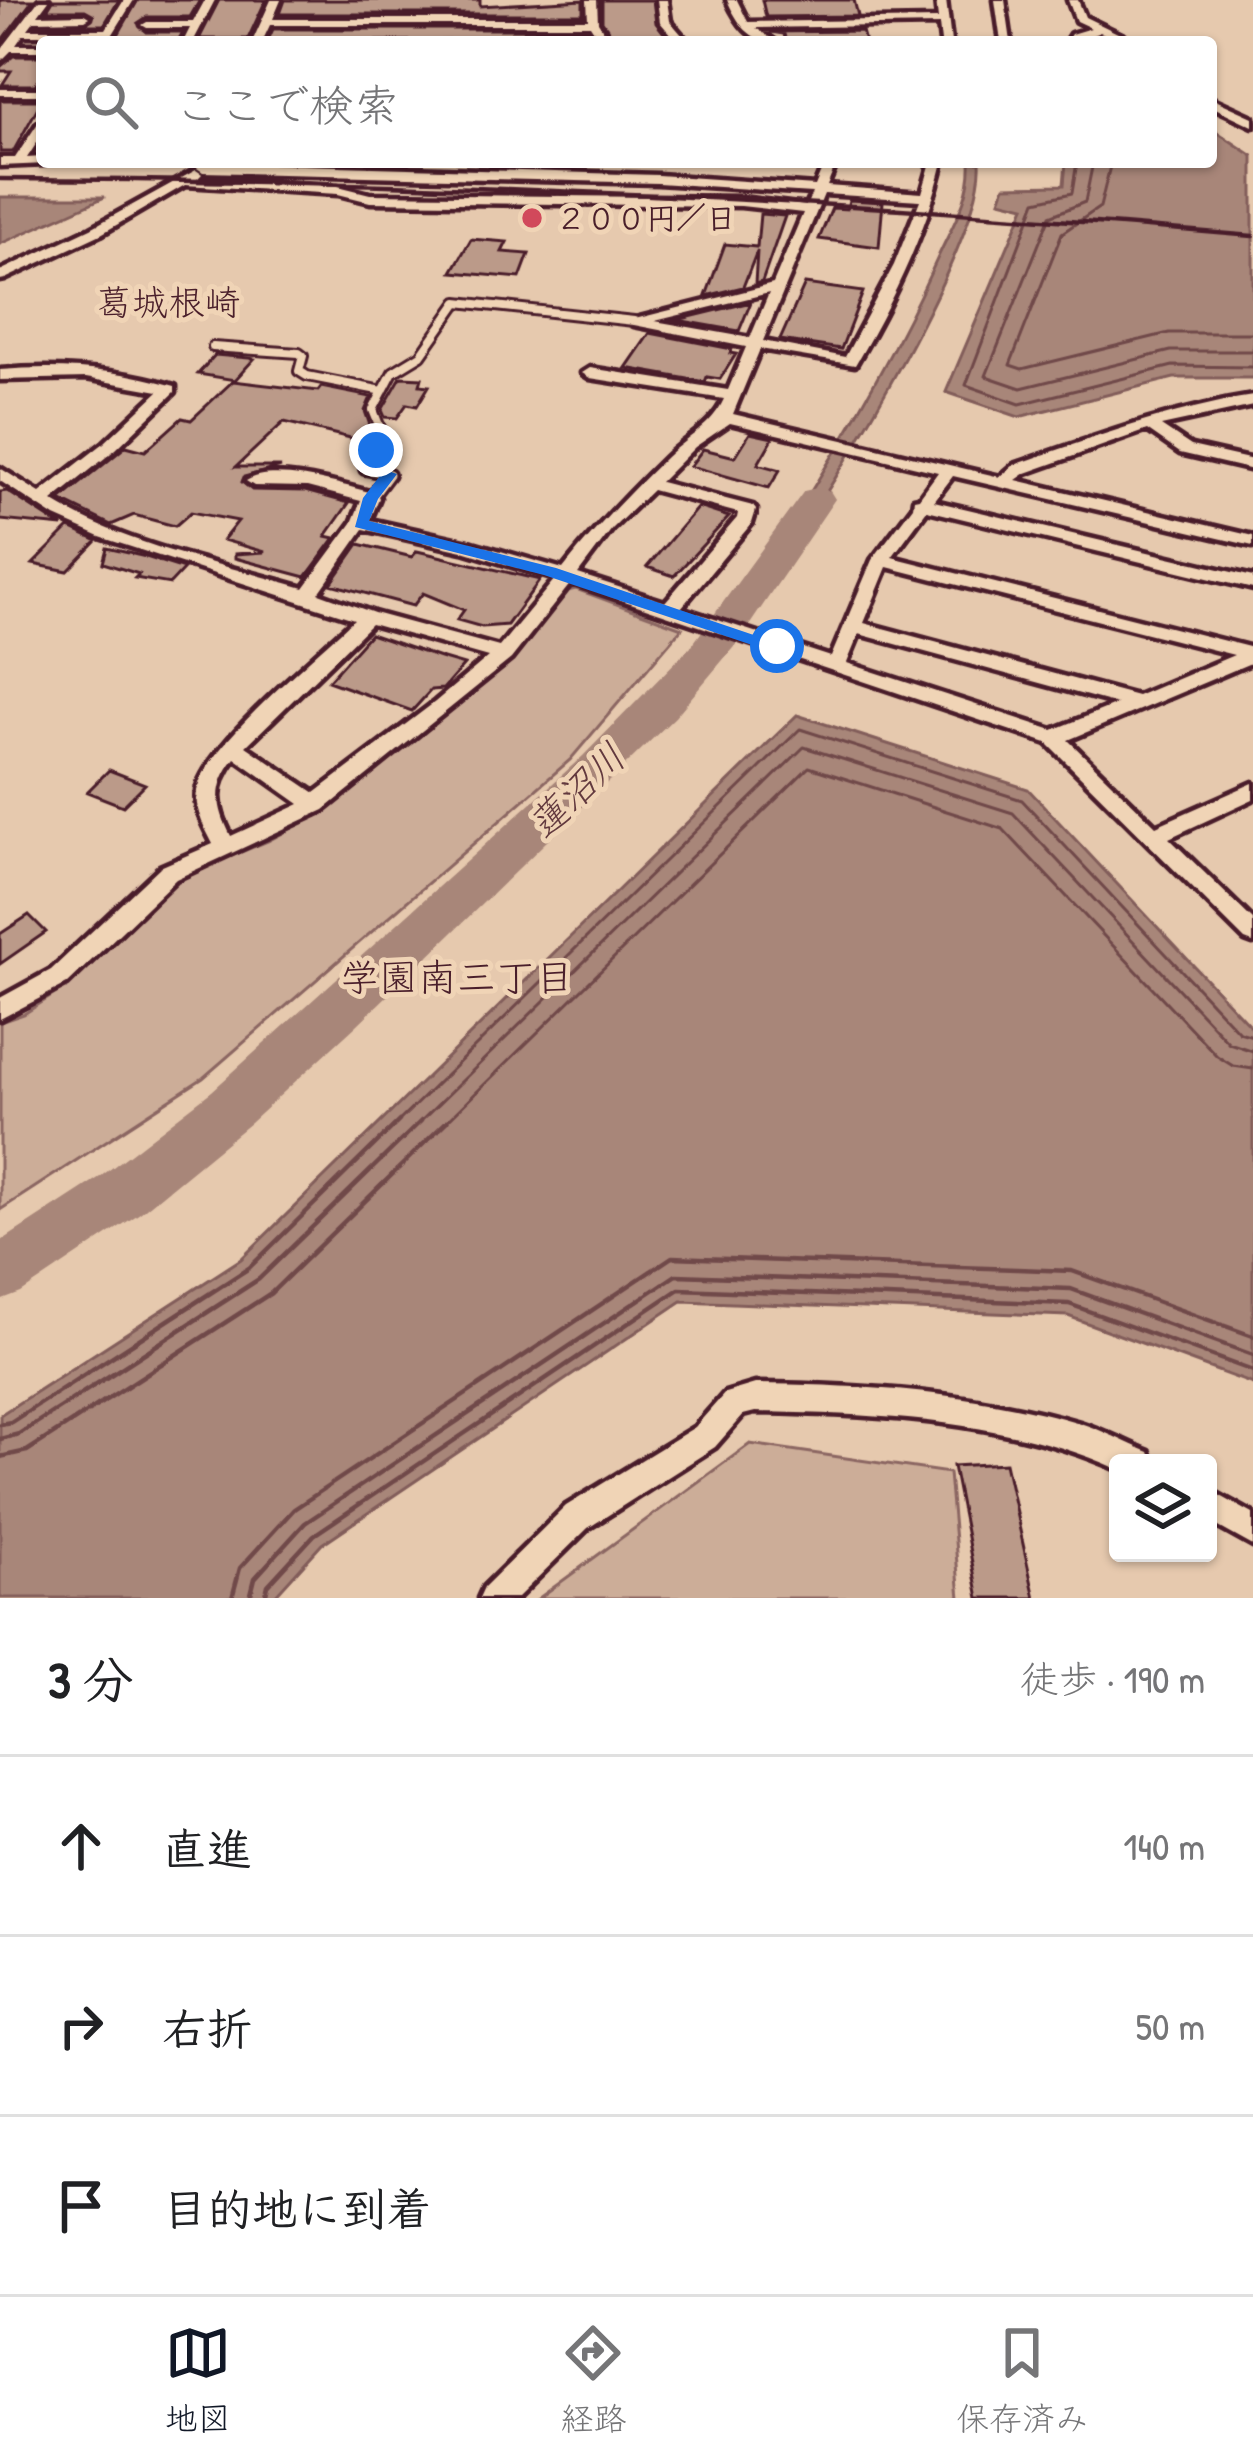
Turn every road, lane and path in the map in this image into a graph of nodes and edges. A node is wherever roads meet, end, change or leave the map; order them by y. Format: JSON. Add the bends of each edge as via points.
{"nodes":[{"id":1,"x":44,"y":0,"type":"edge"},
{"id":2,"x":129,"y":0,"type":"edge"},
{"id":3,"x":210,"y":0,"type":"edge"},
{"id":4,"x":276,"y":0,"type":"edge"},
{"id":5,"x":592,"y":0,"type":"edge"},
{"id":6,"x":662,"y":0,"type":"edge"},
{"id":7,"x":732,"y":0,"type":"edge"},
{"id":8,"x":941,"y":0,"type":"edge"},
{"id":9,"x":1000,"y":0,"type":"edge"},
{"id":10,"x":1073,"y":0,"type":"edge"},
{"id":11,"x":31,"y":17,"type":"junction"},
{"id":12,"x":85,"y":17,"type":"dead end"},
{"id":13,"x":266,"y":22,"type":"junction"},
{"id":14,"x":593,"y":22,"type":"junction"},
{"id":15,"x":944,"y":22,"type":"junction"},
{"id":16,"x":147,"y":25,"type":"dead end"},
{"id":17,"x":197,"y":25,"type":"junction"},
{"id":18,"x":744,"y":25,"type":"junction"},
{"id":19,"x":1104,"y":28,"type":"junction"},
{"id":20,"x":20,"y":32,"type":"junction"},
{"id":21,"x":89,"y":36,"type":"edge"},
{"id":22,"x":107,"y":36,"type":"edge"},
{"id":23,"x":191,"y":36,"type":"edge"},
{"id":24,"x":260,"y":36,"type":"edge"},
{"id":25,"x":602,"y":36,"type":"edge"},
{"id":26,"x":678,"y":36,"type":"edge"},
{"id":27,"x":761,"y":36,"type":"edge"},
{"id":28,"x":945,"y":36,"type":"edge"},
{"id":29,"x":1005,"y":36,"type":"edge"},
{"id":30,"x":1075,"y":36,"type":"edge"},
{"id":31,"x":1119,"y":36,"type":"edge"},
{"id":32,"x":36,"y":48,"type":"edge"},
{"id":33,"x":4,"y":53,"type":"edge"},
{"id":34,"x":0,"y":92,"type":"edge"},
{"id":35,"x":36,"y":92,"type":"edge"},
{"id":36,"x":1217,"y":105,"type":"edge"},
{"id":37,"x":1253,"y":122,"type":"edge"},
{"id":38,"x":36,"y":135,"type":"edge"},
{"id":39,"x":19,"y":161,"type":"junction"},
{"id":40,"x":36,"y":161,"type":"edge"},
{"id":41,"x":0,"y":162,"type":"edge"},
{"id":42,"x":201,"y":168,"type":"edge"},
{"id":43,"x":425,"y":168,"type":"edge"},
{"id":44,"x":829,"y":168,"type":"edge"},
{"id":45,"x":936,"y":168,"type":"edge"},
{"id":46,"x":187,"y":182,"type":"junction"},
{"id":47,"x":821,"y":189,"type":"junction"},
{"id":48,"x":930,"y":197,"type":"junction"},
{"id":49,"x":811,"y":210,"type":"junction"},
{"id":50,"x":0,"y":276,"type":"edge"},
{"id":51,"x":778,"y":287,"type":"junction"},
{"id":52,"x":634,"y":321,"type":"junction"},
{"id":53,"x":754,"y":345,"type":"junction"},
{"id":54,"x":213,"y":347,"type":"dead end"},
{"id":55,"x":590,"y":373,"type":"dead end"},
{"id":56,"x":1,"y":375,"type":"edge"},
{"id":57,"x":0,"y":385,"type":"edge"},
{"id":58,"x":383,"y":391,"type":"junction"},
{"id":59,"x":730,"y":395,"type":"junction"},
{"id":60,"x":1253,"y":401,"type":"edge"},
{"id":61,"x":726,"y":418,"type":"junction"},
{"id":62,"x":1150,"y":425,"type":"junction"},
{"id":63,"x":1253,"y":465,"type":"edge"},
{"id":64,"x":948,"y":471,"type":"junction"},
{"id":65,"x":0,"y":473,"type":"edge"},
{"id":66,"x":254,"y":481,"type":"dead end"},
{"id":67,"x":1003,"y":483,"type":"junction"},
{"id":68,"x":649,"y":484,"type":"junction"},
{"id":69,"x":370,"y":498,"type":"junction"},
{"id":70,"x":42,"y":500,"type":"junction"},
{"id":71,"x":920,"y":503,"type":"junction"},
{"id":72,"x":360,"y":524,"type":"junction"},
{"id":73,"x":1253,"y":541,"type":"edge"},
{"id":74,"x":881,"y":560,"type":"junction"},
{"id":75,"x":566,"y":577,"type":"junction"},
{"id":76,"x":1253,"y":583,"type":"edge"},
{"id":77,"x":310,"y":593,"type":"junction"},
{"id":78,"x":669,"y":610,"type":"junction"},
{"id":79,"x":367,"y":617,"type":"junction"},
{"id":80,"x":853,"y":626,"type":"junction"},
{"id":81,"x":504,"y":655,"type":"junction"},
{"id":82,"x":1253,"y":655,"type":"edge"},
{"id":83,"x":836,"y":667,"type":"junction"},
{"id":84,"x":1138,"y":703,"type":"junction"},
{"id":85,"x":1054,"y":738,"type":"junction"},
{"id":86,"x":232,"y":748,"type":"junction"},
{"id":87,"x":1253,"y":790,"type":"edge"},
{"id":88,"x":316,"y":805,"type":"junction"},
{"id":89,"x":1153,"y":836,"type":"junction"},
{"id":90,"x":226,"y":848,"type":"junction"},
{"id":91,"x":1253,"y":934,"type":"edge"},
{"id":92,"x":0,"y":1009,"type":"edge"},
{"id":93,"x":1118,"y":1454,"type":"edge"},
{"id":94,"x":1217,"y":1509,"type":"edge"},
{"id":95,"x":1253,"y":1531,"type":"edge"},
{"id":96,"x":495,"y":1598,"type":"edge"}],
"edges":[{"from":1,"to":11,"type":"street"},
{"from":2,"to":22,"type":"street"},
{"from":3,"to":17,"type":"street"},
{"from":4,"to":13,"type":"street"},
{"from":5,"to":14,"type":"street"},
{"from":6,"to":26,"type":"street"},
{"from":7,"to":18,"type":"street"},
{"from":8,"to":15,"type":"street"},
{"from":9,"to":29,"type":"street"},
{"from":10,"to":19,"type":"street","via":[[1080,19]]},
{"from":11,"to":12,"type":"street"},
{"from":11,"to":20,"type":"street"},
{"from":13,"to":14,"type":"street"},
{"from":13,"to":24,"type":"street"},
{"from":14,"to":25,"type":"street"},
{"from":15,"to":18,"type":"street"},
{"from":15,"to":28,"type":"street"},
{"from":16,"to":17,"type":"street"},
{"from":17,"to":23,"type":"street"},
{"from":18,"to":27,"type":"street"},
{"from":19,"to":30,"type":"street"},
{"from":19,"to":31,"type":"street"},
{"from":20,"to":21,"type":"street"},
{"from":20,"to":33,"type":"street"},
{"from":32,"to":33,"type":"street"},
{"from":34,"to":35,"type":"street"},
{"from":36,"to":37,"type":"street"},
{"from":38,"to":39,"type":"street"},
{"from":39,"to":40,"type":"street"},
{"from":39,"to":41,"type":"street"},
{"from":42,"to":46,"type":"street"},
{"from":43,"to":47,"type":"street"},
{"from":44,"to":47,"type":"street"},
{"from":45,"to":48,"type":"street"},
{"from":46,"to":49,"type":"street","via":[[370,198],[741,202]]},
{"from":46,"to":50,"type":"street"},
{"from":47,"to":48,"type":"street"},
{"from":47,"to":49,"type":"street"},
{"from":48,"to":53,"type":"street","via":[[850,362]]},
{"from":49,"to":51,"type":"street"},
{"from":51,"to":52,"type":"street"},
{"from":51,"to":53,"type":"street"},
{"from":52,"to":53,"type":"street"},
{"from":52,"to":58,"type":"lane","via":[[458,302]]},
{"from":53,"to":59,"type":"street"},
{"from":54,"to":58,"type":"lane","via":[[299,353],[307,376]]},
{"from":55,"to":59,"type":"street"},
{"from":56,"to":57,"type":"street"},
{"from":56,"to":70,"type":"street","via":[[119,373],[170,388]]},
{"from":58,"to":69,"type":"lane","via":[[373,415],[385,440],[365,469],[389,474]]},
{"from":59,"to":61,"type":"street"},
{"from":60,"to":62,"type":"street"},
{"from":61,"to":64,"type":"street"},
{"from":61,"to":68,"type":"street"},
{"from":62,"to":63,"type":"street","via":[[1186,450]]},
{"from":62,"to":67,"type":"street","via":[[1020,469]]},
{"from":64,"to":67,"type":"street"},
{"from":64,"to":71,"type":"street"},
{"from":65,"to":70,"type":"street"},
{"from":66,"to":69,"type":"street","via":[[307,482]]},
{"from":67,"to":73,"type":"street"},
{"from":68,"to":75,"type":"street"},
{"from":68,"to":78,"type":"street","via":[[747,509]]},
{"from":69,"to":72,"type":"street"},
{"from":70,"to":77,"type":"street","via":[[69,518],[188,561]]},
{"from":71,"to":74,"type":"street"},
{"from":71,"to":76,"type":"street"},
{"from":72,"to":75,"type":"street"},
{"from":72,"to":77,"type":"street"},
{"from":74,"to":80,"type":"street"},
{"from":74,"to":82,"type":"street"},
{"from":75,"to":78,"type":"street"},
{"from":75,"to":81,"type":"street"},
{"from":77,"to":79,"type":"street"},
{"from":78,"to":83,"type":"street"},
{"from":79,"to":81,"type":"street"},
{"from":79,"to":86,"type":"street"},
{"from":80,"to":83,"type":"street"},
{"from":80,"to":84,"type":"street"},
{"from":81,"to":88,"type":"street"},
{"from":82,"to":84,"type":"street"},
{"from":83,"to":85,"type":"street"},
{"from":84,"to":85,"type":"street"},
{"from":85,"to":89,"type":"street"},
{"from":86,"to":88,"type":"street"},
{"from":86,"to":90,"type":"street","via":[[210,774],[204,800]]},
{"from":87,"to":89,"type":"street"},
{"from":88,"to":90,"type":"street"},
{"from":89,"to":91,"type":"street"},
{"from":90,"to":92,"type":"street","via":[[168,873],[59,977]]},
{"from":93,"to":96,"type":"street","via":[[1082,1438],[963,1412],[754,1398],[735,1403],[705,1437],[577,1517]]},
{"from":94,"to":95,"type":"street"}]}
